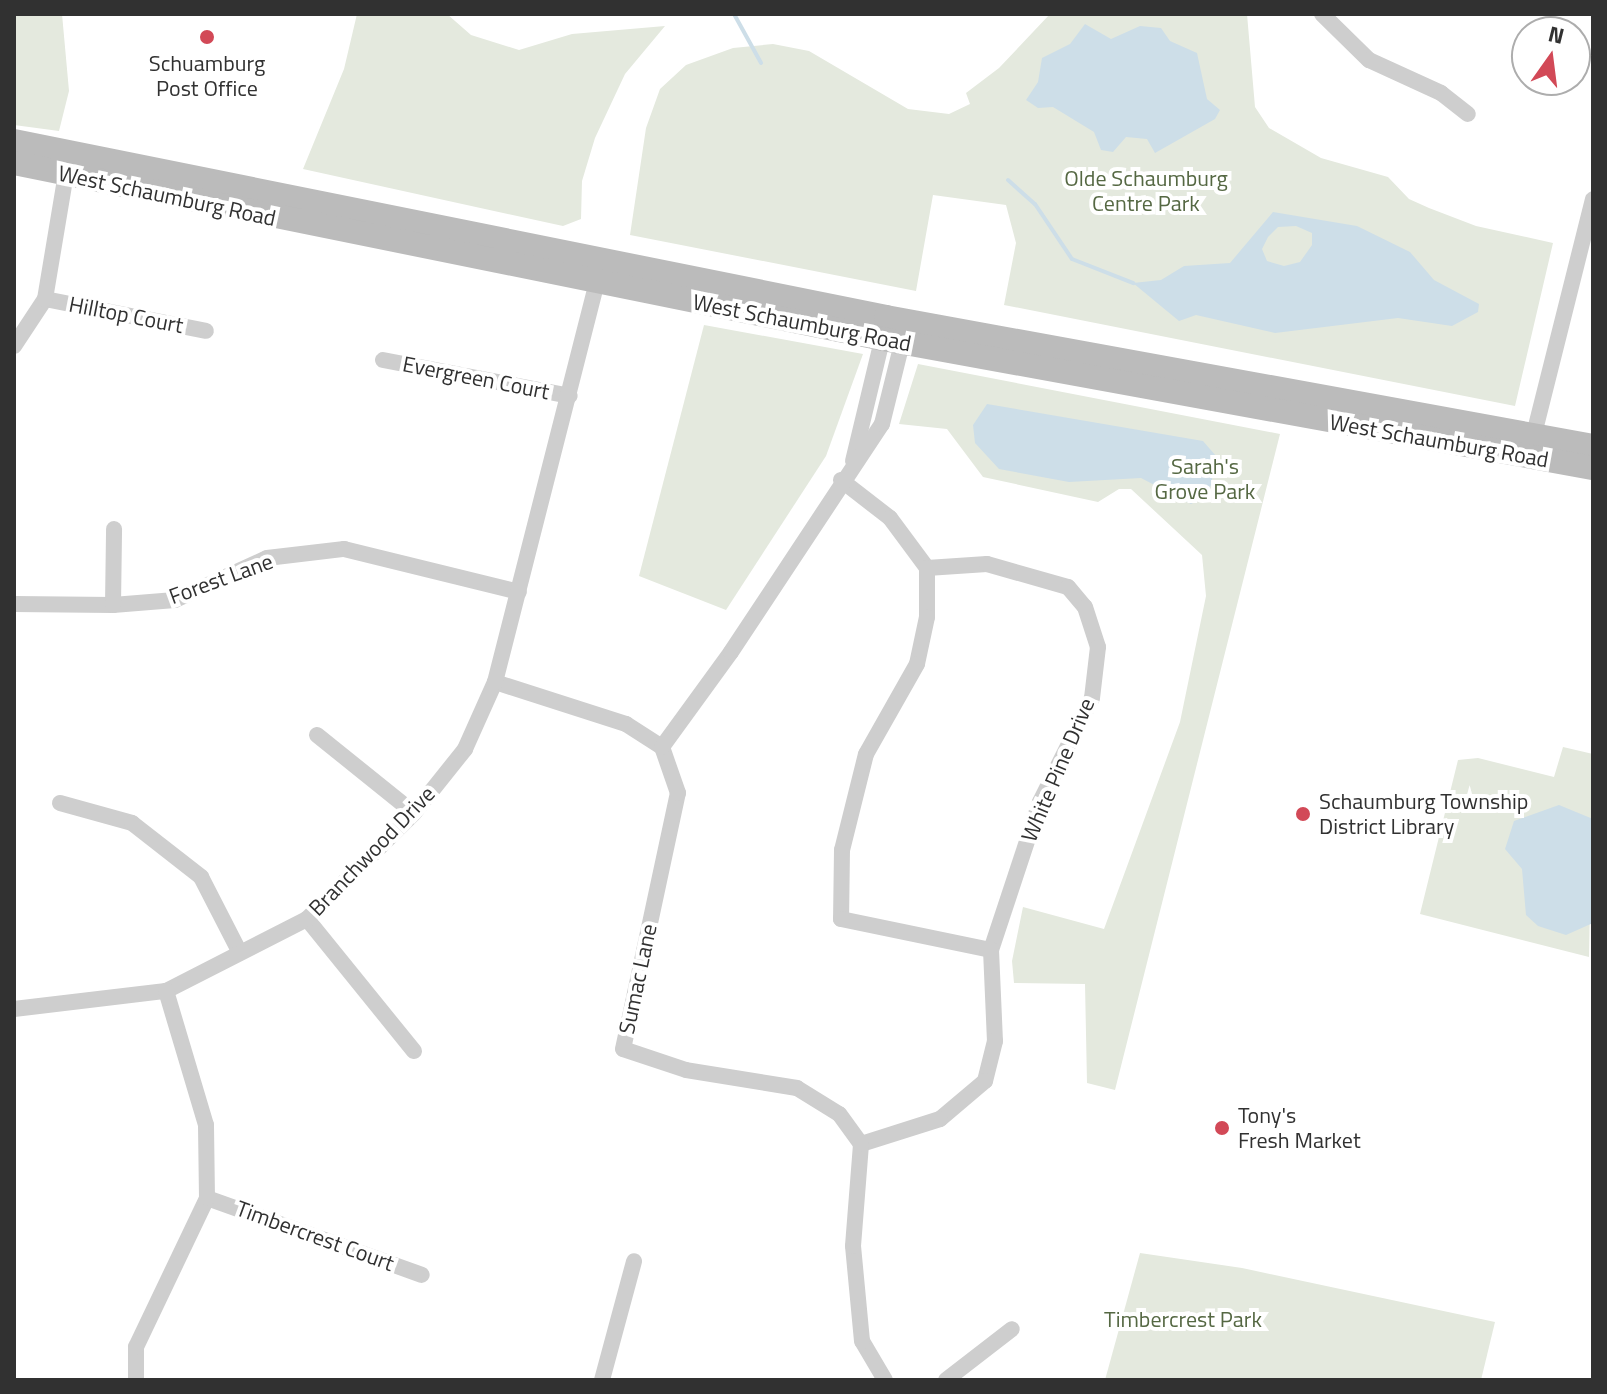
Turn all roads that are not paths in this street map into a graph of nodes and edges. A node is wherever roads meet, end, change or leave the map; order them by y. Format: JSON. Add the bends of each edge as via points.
{"nodes":[{"id":1,"x":1322,"y":14,"type":"edge"},
{"id":2,"x":1468,"y":114,"type":"dead end"},
{"id":3,"x":14,"y":141,"type":"edge"},
{"id":4,"x":14,"y":163,"type":"edge"},
{"id":5,"x":67,"y":163,"type":"junction"},
{"id":6,"x":1593,"y":199,"type":"edge"},
{"id":7,"x":600,"y":272,"type":"junction"},
{"id":8,"x":45,"y":299,"type":"junction"},
{"id":9,"x":895,"y":330,"type":"junction"},
{"id":10,"x":206,"y":331,"type":"dead end"},
{"id":11,"x":14,"y":346,"type":"edge"},
{"id":12,"x":383,"y":360,"type":"dead end"},
{"id":13,"x":570,"y":396,"type":"junction"},
{"id":14,"x":1534,"y":434,"type":"junction"},
{"id":15,"x":1593,"y":446,"type":"edge"},
{"id":16,"x":1593,"y":468,"type":"edge"},
{"id":17,"x":841,"y":480,"type":"junction"},
{"id":18,"x":114,"y":529,"type":"dead end"},
{"id":19,"x":927,"y":568,"type":"junction"},
{"id":20,"x":519,"y":592,"type":"junction"},
{"id":21,"x":14,"y":604,"type":"edge"},
{"id":22,"x":113,"y":605,"type":"junction"},
{"id":23,"x":495,"y":682,"type":"junction"},
{"id":24,"x":317,"y":735,"type":"dead end"},
{"id":25,"x":662,"y":747,"type":"junction"},
{"id":26,"x":60,"y":803,"type":"dead end"},
{"id":27,"x":414,"y":813,"type":"junction"},
{"id":28,"x":307,"y":919,"type":"junction"},
{"id":29,"x":991,"y":950,"type":"junction"},
{"id":30,"x":240,"y":953,"type":"junction"},
{"id":31,"x":166,"y":991,"type":"junction"},
{"id":32,"x":14,"y":1009,"type":"edge"},
{"id":33,"x":414,"y":1051,"type":"dead end"},
{"id":34,"x":861,"y":1144,"type":"junction"},
{"id":35,"x":207,"y":1198,"type":"junction"},
{"id":36,"x":634,"y":1261,"type":"dead end"},
{"id":37,"x":422,"y":1275,"type":"dead end"},
{"id":38,"x":1012,"y":1329,"type":"dead end"},
{"id":39,"x":136,"y":1380,"type":"edge"},
{"id":40,"x":602,"y":1380,"type":"edge"},
{"id":41,"x":885,"y":1380,"type":"edge"},
{"id":42,"x":946,"y":1380,"type":"edge"}],
"edges":[{"from":1,"to":2,"type":"street","via":[[1369,60],[1441,93]]},
{"from":3,"to":5,"type":"main road","name":"West Schaumburg Road"},
{"from":4,"to":5,"type":"main road","name":"West Schaumburg Road"},
{"from":5,"to":7,"type":"main road","name":"West Schaumburg Road"},
{"from":5,"to":8,"type":"street"},
{"from":6,"to":14,"type":"street"},
{"from":7,"to":9,"type":"main road","name":"West Schaumburg Road"},
{"from":7,"to":13,"type":"street","name":"Branchwood Drive"},
{"from":8,"to":10,"type":"street","name":"Hilltop Court"},
{"from":8,"to":11,"type":"street"},
{"from":9,"to":14,"type":"main road","name":"West Schaumburg Road"},
{"from":9,"to":16,"type":"main road","name":"West Schaumburg Road"},
{"from":9,"to":17,"type":"street","via":[[852,463]]},
{"from":12,"to":13,"type":"street","name":"Evergreen Court"},
{"from":13,"to":20,"type":"street","name":"Branchwood Drive"},
{"from":14,"to":15,"type":"main road","name":"West Schaumburg Road"},
{"from":17,"to":19,"type":"street","via":[[890,518]]},
{"from":17,"to":25,"type":"street","via":[[731,652]]},
{"from":18,"to":22,"type":"street"},
{"from":19,"to":29,"type":"street","via":[[927,617],[917,664],[866,754],[842,850],[841,919]]},
{"from":19,"to":29,"type":"street","name":"White Pine Drive","via":[[987,564],[1068,587],[1085,607],[1098,647],[1092,698],[1040,802]]},
{"from":20,"to":22,"type":"street","name":"Forest Lane","via":[[344,549],[267,558],[175,600]]},
{"from":20,"to":23,"type":"street","name":"Branchwood Drive"},
{"from":21,"to":22,"type":"street","name":"Forest Lane"},
{"from":23,"to":25,"type":"street","via":[[626,724]]},
{"from":23,"to":27,"type":"street","name":"Branchwood Drive","via":[[465,749]]},
{"from":24,"to":27,"type":"street"},
{"from":25,"to":34,"type":"street","name":"Sumac Lane","via":[[678,793],[623,1049],[686,1070],[797,1088],[839,1114]]},
{"from":26,"to":30,"type":"street","via":[[132,823],[201,877]]},
{"from":27,"to":28,"type":"street","name":"Branchwood Drive"},
{"from":28,"to":30,"type":"street","name":"Branchwood Drive"},
{"from":28,"to":33,"type":"street"},
{"from":29,"to":34,"type":"street","name":"White Pine Drive","via":[[995,1041],[985,1081],[940,1119]]},
{"from":30,"to":31,"type":"street","name":"Branchwood Drive"},
{"from":31,"to":32,"type":"street","name":"Branchwood Drive"},
{"from":31,"to":35,"type":"street","via":[[206,1125]]},
{"from":34,"to":41,"type":"street","via":[[853,1246],[860,1325],[862,1341]]},
{"from":35,"to":37,"type":"street","name":"Timbercrest Court"},
{"from":35,"to":39,"type":"street","via":[[136,1347]]},
{"from":36,"to":40,"type":"street"},
{"from":38,"to":42,"type":"street"}]}
